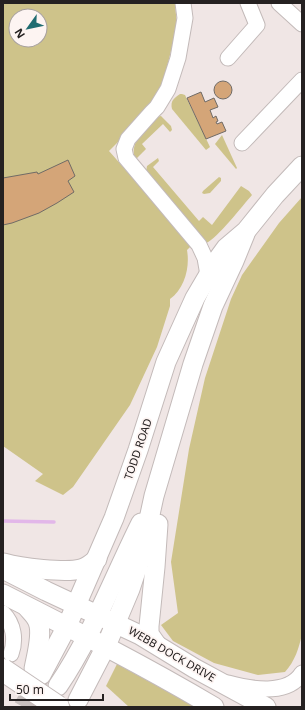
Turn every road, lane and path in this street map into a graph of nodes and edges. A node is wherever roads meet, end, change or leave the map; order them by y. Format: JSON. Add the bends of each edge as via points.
{"nodes":[{"id":1,"x":183,"y":3,"type":"edge"},
{"id":2,"x":248,"y":3,"type":"edge"},
{"id":3,"x":278,"y":3,"type":"edge"},
{"id":4,"x":302,"y":24,"type":"edge"},
{"id":5,"x":228,"y":58,"type":"dead end"},
{"id":6,"x":302,"y":80,"type":"edge"},
{"id":7,"x":242,"y":143,"type":"dead end"},
{"id":8,"x":302,"y":166,"type":"edge"},
{"id":9,"x":246,"y":231,"type":"junction"},
{"id":10,"x":208,"y":275,"type":"junction"},
{"id":11,"x":160,"y":477,"type":"junction"},
{"id":12,"x":154,"y":496,"type":"junction"},
{"id":13,"x":97,"y":559,"type":"junction"},
{"id":14,"x":3,"y":563,"type":"edge"},
{"id":15,"x":3,"y":569,"type":"edge"},
{"id":16,"x":3,"y":594,"type":"edge"},
{"id":17,"x":24,"y":605,"type":"junction"},
{"id":18,"x":76,"y":605,"type":"junction"},
{"id":19,"x":3,"y":613,"type":"edge"},
{"id":20,"x":97,"y":614,"type":"junction"},
{"id":21,"x":116,"y":623,"type":"junction"},
{"id":22,"x":67,"y":626,"type":"junction"},
{"id":23,"x":87,"y":636,"type":"junction"},
{"id":24,"x":156,"y":644,"type":"junction"},
{"id":25,"x":106,"y":646,"type":"junction"},
{"id":26,"x":7,"y":662,"type":"edge"},
{"id":27,"x":302,"y":673,"type":"edge"},
{"id":28,"x":207,"y":675,"type":"junction"},
{"id":29,"x":65,"y":698,"type":"edge"},
{"id":30,"x":214,"y":707,"type":"edge"},
{"id":31,"x":266,"y":707,"type":"edge"}],
"edges":[{"from":1,"to":10,"type":"street","via":[[185,18],[178,58],[168,89],[157,107],[128,140],[124,154],[200,245]]},
{"from":2,"to":5,"type":"street","via":[[257,25]]},
{"from":3,"to":4,"type":"street"},
{"from":6,"to":7,"type":"street"},
{"from":8,"to":9,"type":"main road","name":"TODD ROAD"},
{"from":9,"to":10,"type":"main road","name":"TODD ROAD","via":[[226,248]]},
{"from":9,"to":11,"type":"main road","name":"TODD ROAD","via":[[209,318]]},
{"from":10,"to":13,"type":"main road","name":"TODD ROAD","via":[[166,362],[130,474]]},
{"from":11,"to":12,"type":"main road","name":"TODD ROAD"},
{"from":11,"to":24,"type":"main road","via":[[155,567],[148,626],[149,634]]},
{"from":12,"to":20,"type":"main road","name":"TODD ROAD"},
{"from":12,"to":21,"type":"main road","name":"TODD ROAD","via":[[141,556]]},
{"from":13,"to":14,"type":"main road","via":[[80,569],[71,570],[29,568]]},
{"from":13,"to":18,"type":"main road","name":"TODD ROAD"},
{"from":15,"to":18,"type":"main road","name":"WEBB DOCK DRIVE"},
{"from":16,"to":17,"type":"main road"},
{"from":17,"to":22,"type":"main road"},
{"from":17,"to":22,"type":"main road","name":"TODD ROAD","via":[[35,616],[39,625],[37,672]]},
{"from":18,"to":20,"type":"main road","name":"WEBB DOCK DRIVE"},
{"from":18,"to":22,"type":"main road","name":"TODD ROAD"},
{"from":19,"to":26,"type":"street","via":[[10,622],[14,645]]},
{"from":20,"to":21,"type":"main road","name":"WEBB DOCK DRIVE"},
{"from":20,"to":23,"type":"main road","name":"TODD ROAD"},
{"from":21,"to":24,"type":"main road","name":"WEBB DOCK DRIVE"},
{"from":21,"to":25,"type":"main road","name":"TODD ROAD"},
{"from":22,"to":23,"type":"main road"},
{"from":23,"to":25,"type":"main road"},
{"from":23,"to":29,"type":"main road","name":"TODD ROAD","via":[[73,662]]},
{"from":24,"to":28,"type":"main road","name":"WEBB DOCK DRIVE"},
{"from":25,"to":29,"type":"main road","name":"TODD ROAD"},
{"from":25,"to":30,"type":"main road"},
{"from":26,"to":29,"type":"highway","bridge":true},
{"from":27,"to":28,"type":"street","via":[[294,683],[265,689],[230,684]]},
{"from":28,"to":31,"type":"main road","name":"WEBB DOCK DRIVE"}]}
